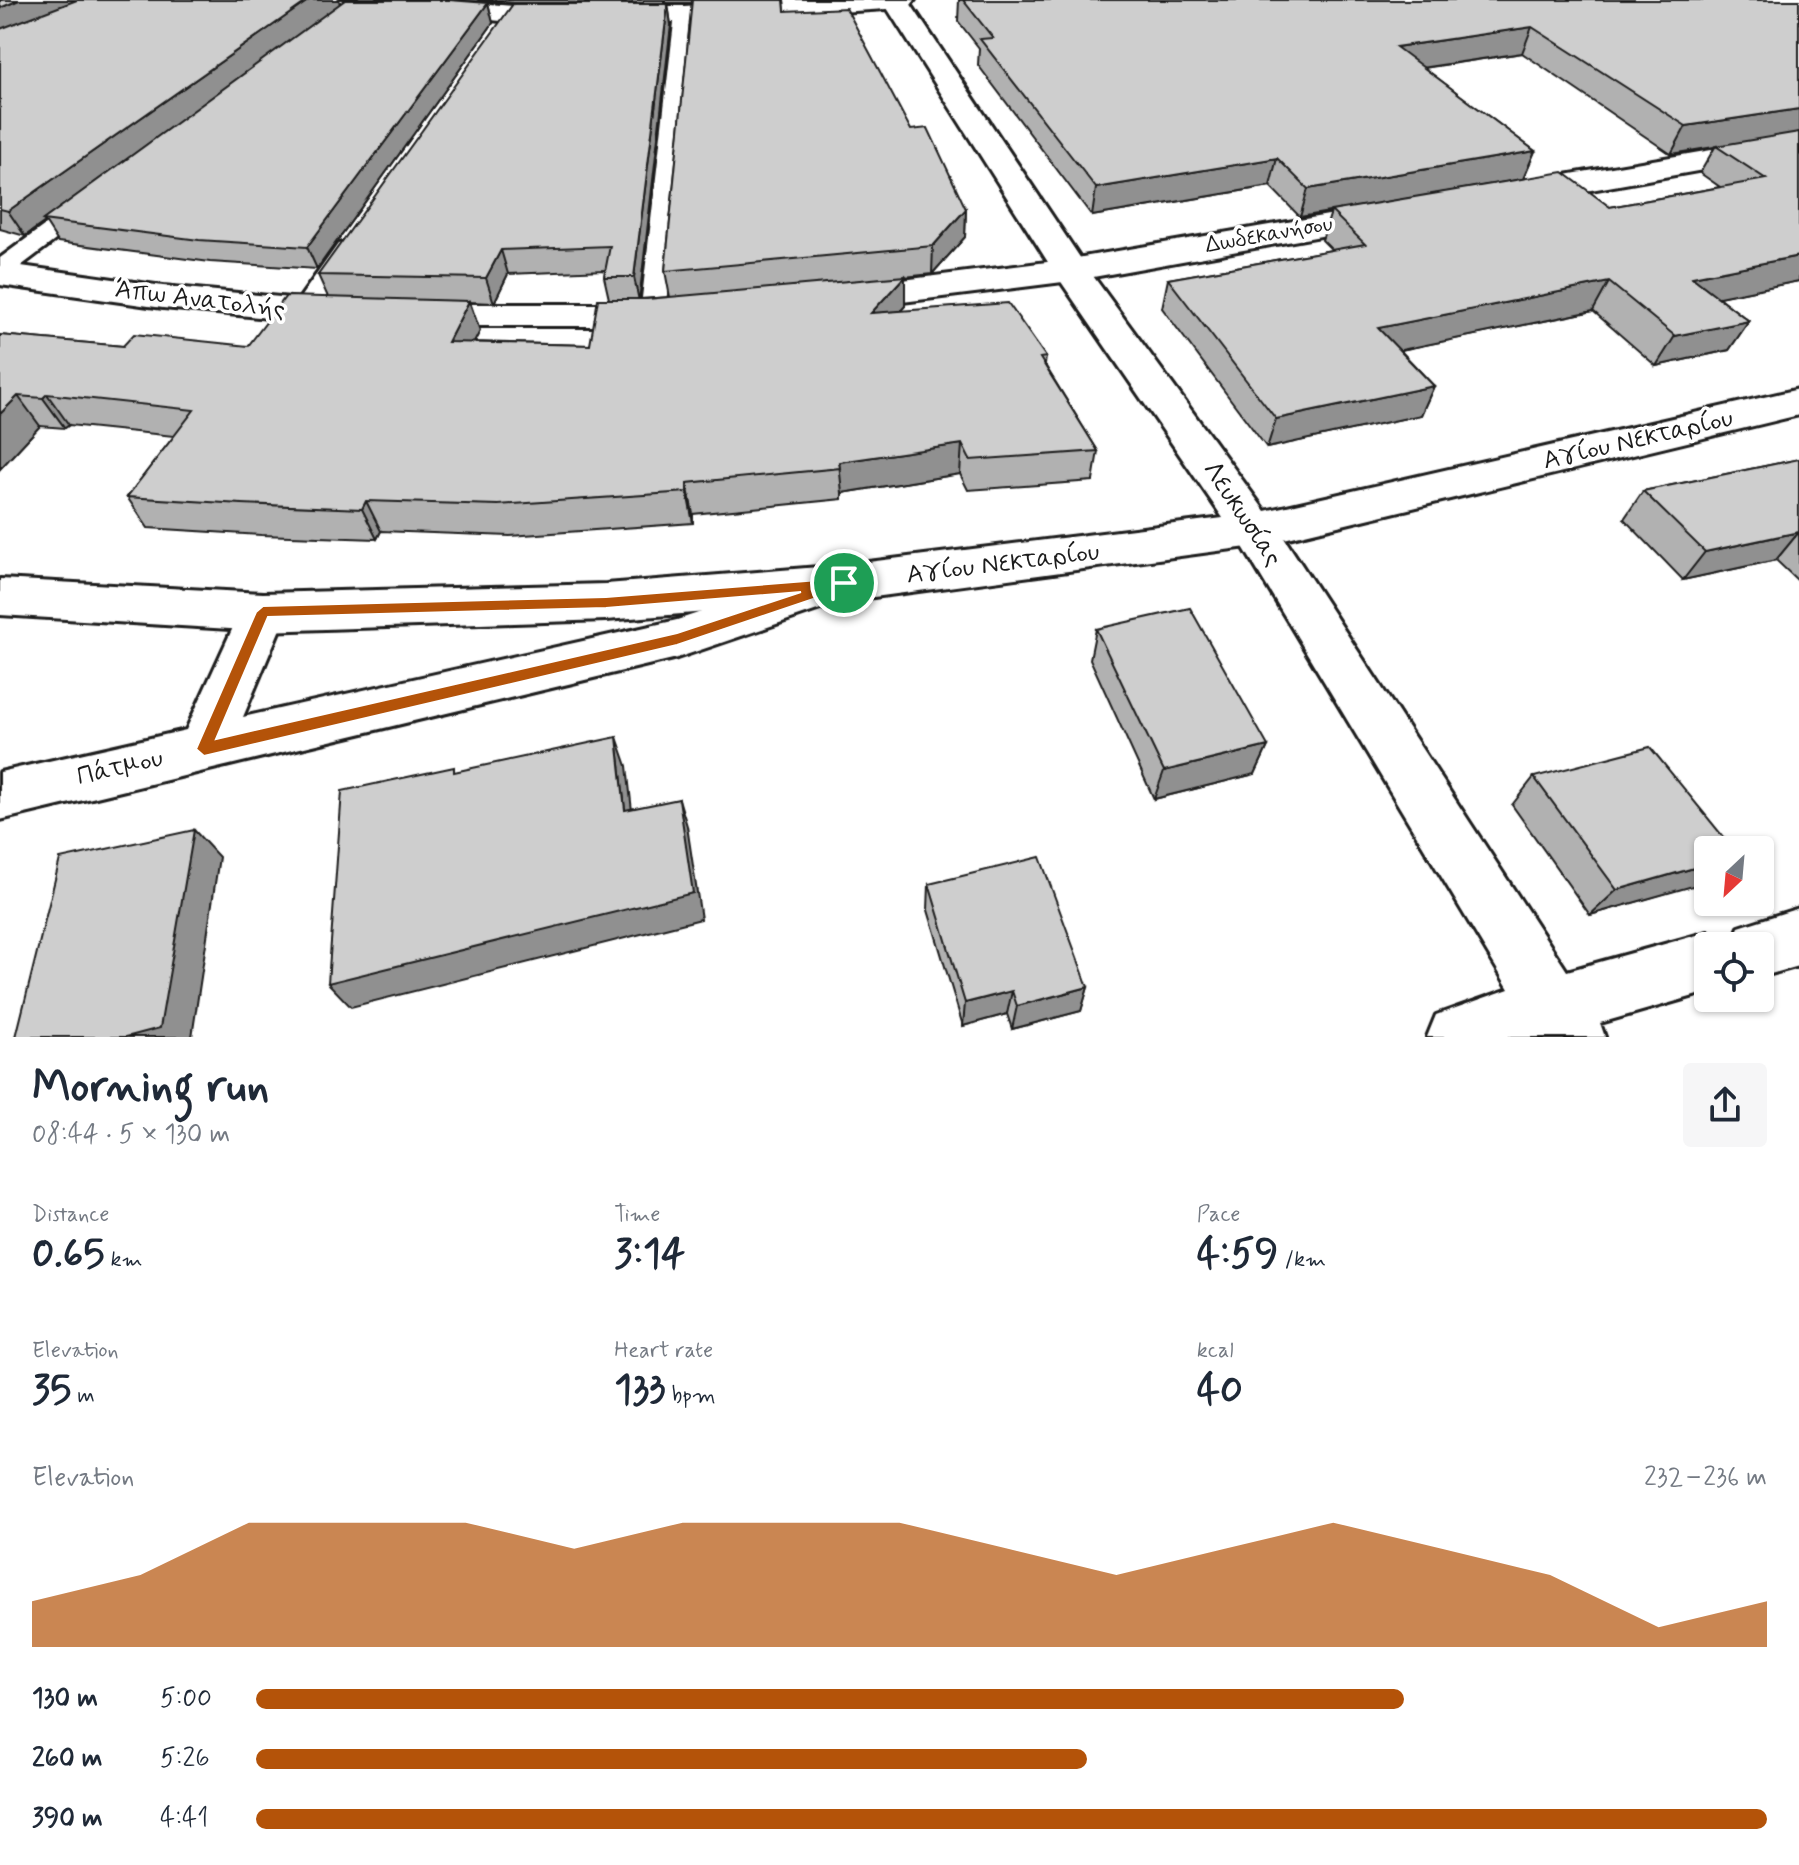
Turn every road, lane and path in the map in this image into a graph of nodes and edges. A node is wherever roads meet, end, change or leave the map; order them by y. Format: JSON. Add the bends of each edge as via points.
{"nodes":[{"id":1,"x":895,"y":0,"type":"edge"},
{"id":2,"x":902,"y":0,"type":"edge"},
{"id":3,"x":358,"y":1,"type":"edge"},
{"id":4,"x":513,"y":14,"type":"junction"},
{"id":5,"x":684,"y":14,"type":"junction"},
{"id":6,"x":337,"y":20,"type":"edge"},
{"id":7,"x":495,"y":40,"type":"edge"},
{"id":8,"x":1799,"y":144,"type":"edge"},
{"id":9,"x":100,"y":196,"type":"edge"},
{"id":10,"x":1489,"y":197,"type":"edge"},
{"id":11,"x":1412,"y":211,"type":"edge"},
{"id":12,"x":358,"y":234,"type":"edge"},
{"id":13,"x":1071,"y":270,"type":"junction"},
{"id":14,"x":0,"y":272,"type":"edge"},
{"id":15,"x":809,"y":302,"type":"edge"},
{"id":16,"x":303,"y":312,"type":"junction"},
{"id":17,"x":669,"y":314,"type":"joint"},
{"id":18,"x":1799,"y":402,"type":"edge"},
{"id":19,"x":1255,"y":530,"type":"junction"},
{"id":20,"x":844,"y":583,"type":"junction"},
{"id":21,"x":0,"y":597,"type":"edge"},
{"id":22,"x":263,"y":612,"type":"junction"},
{"id":23,"x":204,"y":749,"type":"junction"},
{"id":24,"x":0,"y":796,"type":"edge"},
{"id":25,"x":1799,"y":937,"type":"edge"},
{"id":26,"x":1774,"y":944,"type":"edge"},
{"id":27,"x":1694,"y":968,"type":"edge"},
{"id":28,"x":1564,"y":1021,"type":"edge"},
{"id":29,"x":1458,"y":1037,"type":"edge"}],
"edges":[{"from":1,"to":2,"type":"street"},
{"from":1,"to":5,"type":"street"},
{"from":1,"to":13,"type":"street","name":"Λευκωσίας"},
{"from":3,"to":4,"type":"street"},
{"from":3,"to":6,"type":"lane"},
{"from":4,"to":5,"type":"street"},
{"from":4,"to":7,"type":"lane"},
{"from":5,"to":17,"type":"lane"},
{"from":8,"to":10,"type":"street"},
{"from":9,"to":14,"type":"lane"},
{"from":11,"to":13,"type":"street","name":"Δωδεκανήσου"},
{"from":12,"to":16,"type":"lane"},
{"from":13,"to":15,"type":"street"},
{"from":13,"to":19,"type":"street","name":"Λευκωσίας"},
{"from":14,"to":16,"type":"street","name":"Άπω Ανατολής"},
{"from":16,"to":17,"type":"street","name":"Άπω Ανατολής","via":[[470,317]]},
{"from":18,"to":19,"type":"street","name":"Αγίου Νεκταρίου"},
{"from":19,"to":20,"type":"street","name":"Αγίου Νεκταρίου"},
{"from":19,"to":28,"type":"street","name":"Λευκωσίας"},
{"from":20,"to":22,"type":"street","name":"Αγίου Νεκταρίου","via":[[606,602]]},
{"from":20,"to":23,"type":"street","name":"Πάτμου","via":[[677,639]]},
{"from":21,"to":22,"type":"street","name":"Αγίου Νεκταρίου"},
{"from":22,"to":23,"type":"street"},
{"from":23,"to":24,"type":"street","name":"Πάτμου"},
{"from":25,"to":26,"type":"street"},
{"from":27,"to":28,"type":"street"},
{"from":28,"to":29,"type":"street"}]}
